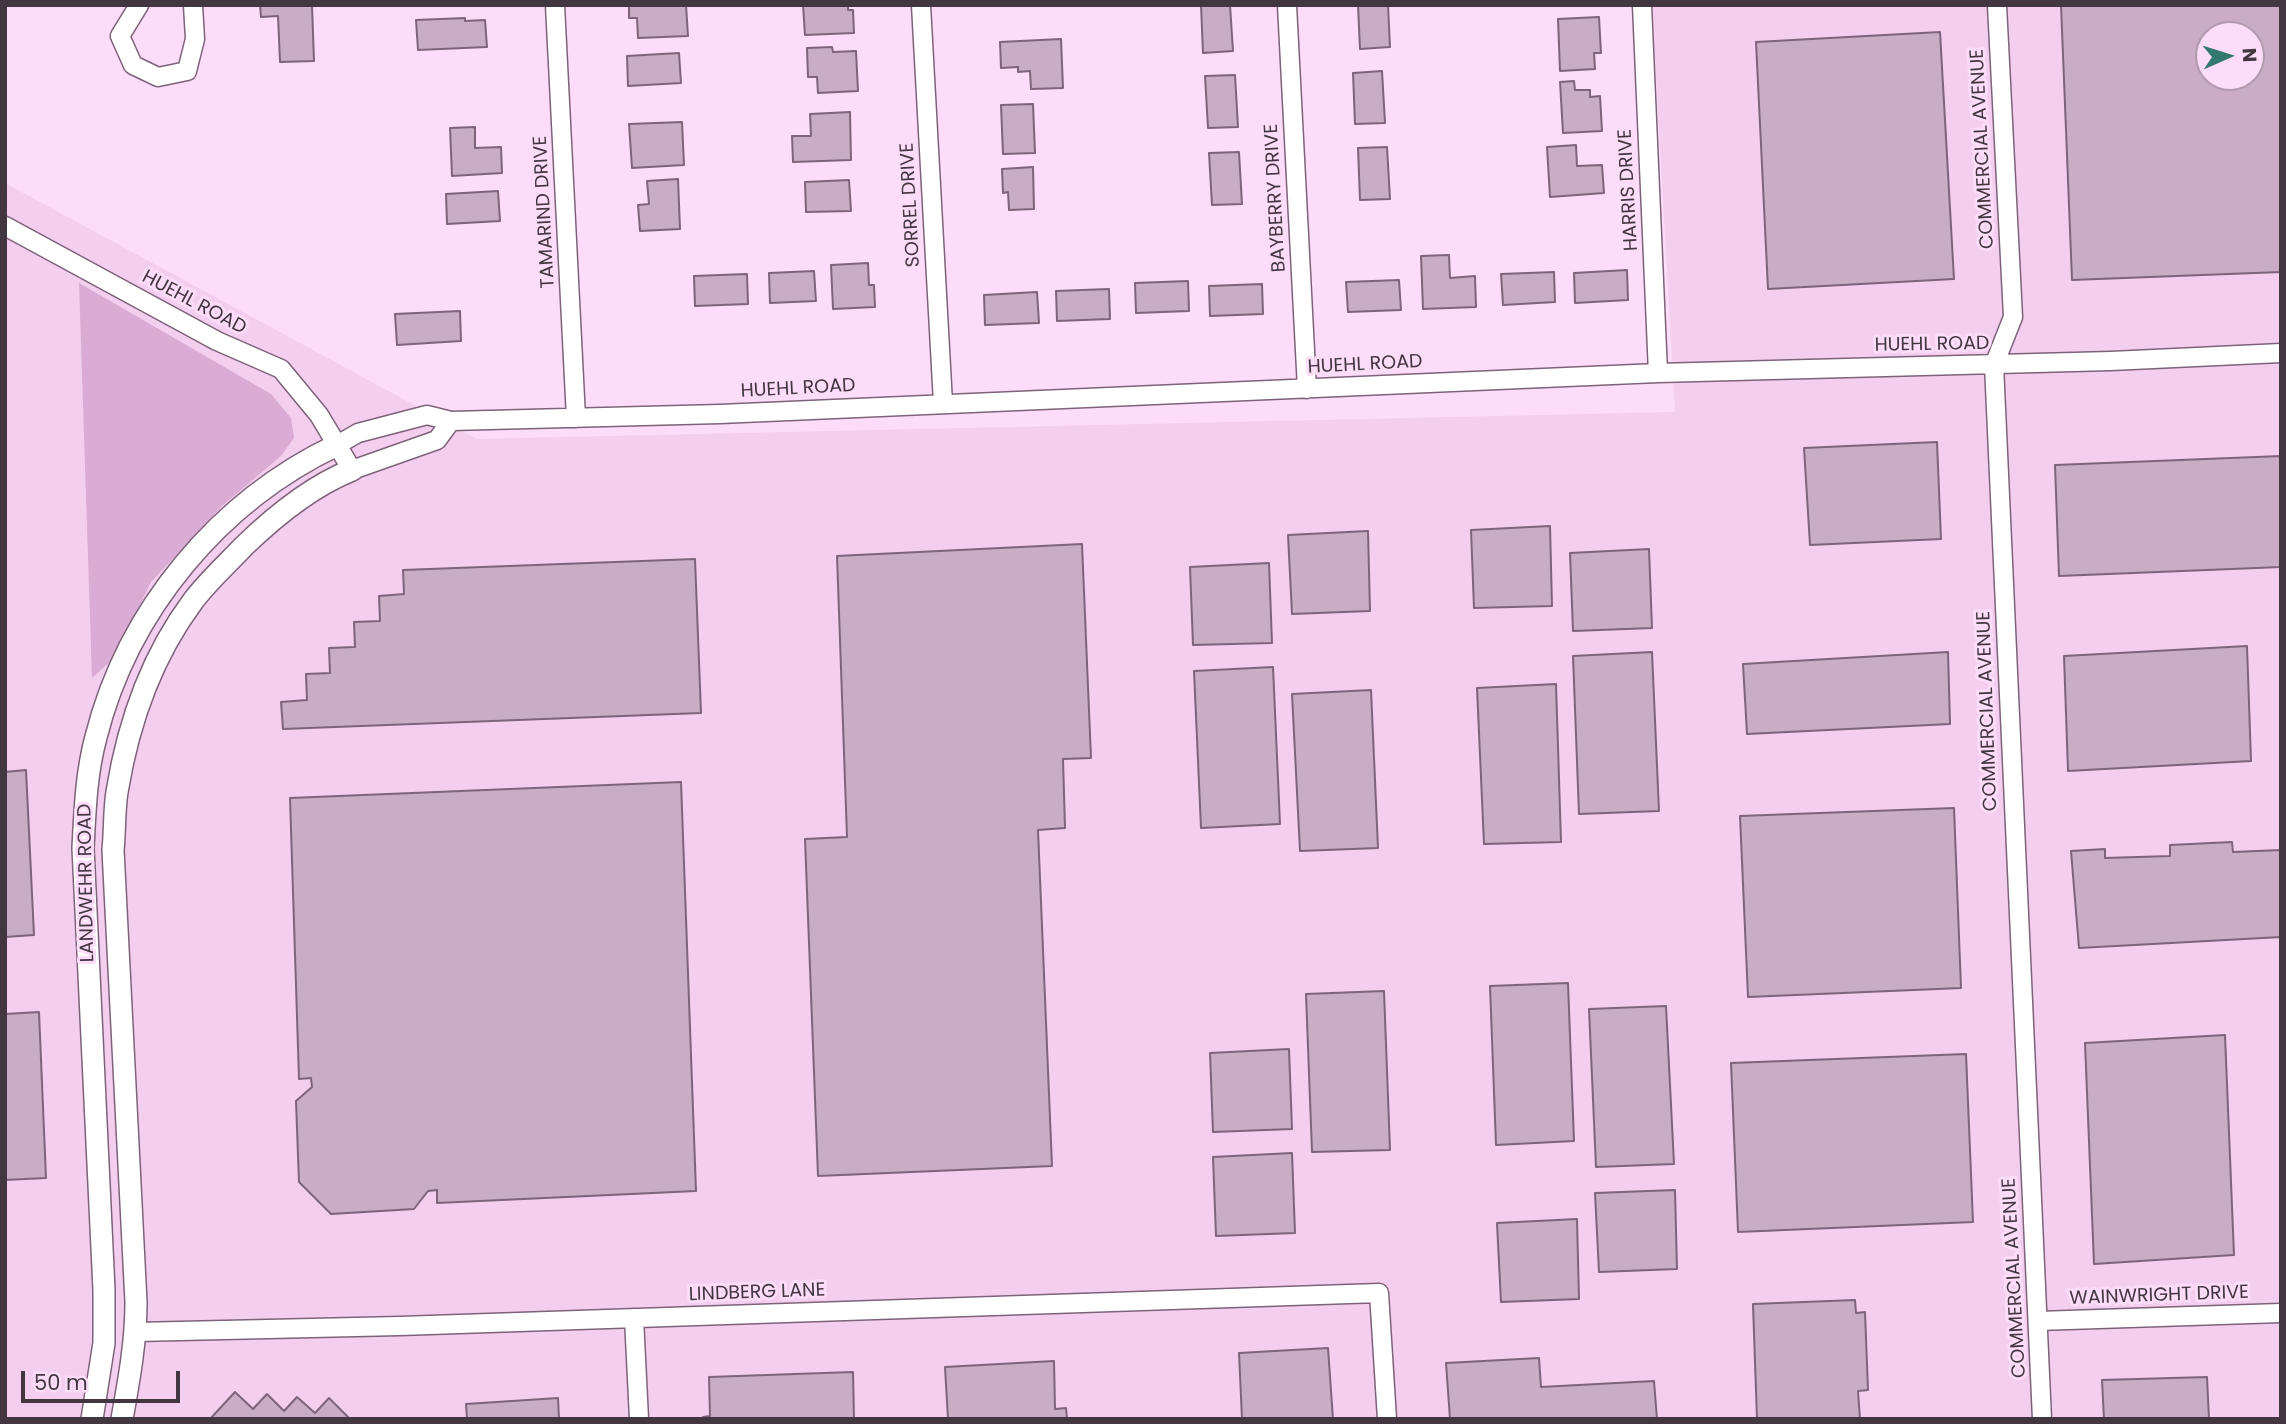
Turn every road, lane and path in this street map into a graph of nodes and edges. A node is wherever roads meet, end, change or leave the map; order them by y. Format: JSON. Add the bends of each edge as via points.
{"nodes":[{"id":1,"x":139,"y":5,"type":"edge"},
{"id":2,"x":193,"y":5,"type":"edge"},
{"id":3,"x":555,"y":5,"type":"edge"},
{"id":4,"x":921,"y":5,"type":"edge"},
{"id":5,"x":1287,"y":5,"type":"edge"},
{"id":6,"x":1642,"y":5,"type":"edge"},
{"id":7,"x":1997,"y":5,"type":"edge"},
{"id":8,"x":5,"y":226,"type":"edge"},
{"id":9,"x":2281,"y":353,"type":"edge"},
{"id":10,"x":1994,"y":365,"type":"junction"},
{"id":11,"x":1658,"y":373,"type":"junction"},
{"id":12,"x":1307,"y":389,"type":"junction"},
{"id":13,"x":943,"y":403,"type":"junction"},
{"id":14,"x":576,"y":418,"type":"junction"},
{"id":15,"x":451,"y":422,"type":"junction"},
{"id":16,"x":337,"y":445,"type":"junction"},
{"id":17,"x":352,"y":470,"type":"junction"},
{"id":18,"x":2281,"y":1313,"type":"edge"},
{"id":19,"x":634,"y":1318,"type":"junction"},
{"id":20,"x":2038,"y":1321,"type":"junction"},
{"id":21,"x":136,"y":1332,"type":"junction"},
{"id":22,"x":92,"y":1419,"type":"edge"},
{"id":23,"x":122,"y":1419,"type":"edge"},
{"id":24,"x":639,"y":1419,"type":"edge"},
{"id":25,"x":1387,"y":1419,"type":"edge"},
{"id":26,"x":2042,"y":1419,"type":"edge"}],
"edges":[{"from":1,"to":2,"type":"street","via":[[120,36],[133,65],[158,77],[187,71],[195,39]]},
{"from":3,"to":14,"type":"street","name":"TAMARIND DRIVE"},
{"from":4,"to":13,"type":"street","name":"SORREL DRIVE"},
{"from":5,"to":12,"type":"street","name":"BAYBERRY DRIVE"},
{"from":6,"to":11,"type":"street","name":"HARRIS DRIVE"},
{"from":7,"to":10,"type":"street","name":"COMMERCIAL AVENUE","via":[[2013,317]]},
{"from":8,"to":16,"type":"street","name":"HUEHL ROAD","via":[[218,341],[281,369]]},
{"from":9,"to":10,"type":"street","name":"HUEHL ROAD"},
{"from":10,"to":11,"type":"street","name":"HUEHL ROAD"},
{"from":10,"to":20,"type":"street","name":"COMMERCIAL AVENUE"},
{"from":11,"to":12,"type":"street","name":"HUEHL ROAD"},
{"from":12,"to":13,"type":"street","name":"HUEHL ROAD"},
{"from":13,"to":14,"type":"street","name":"HUEHL ROAD"},
{"from":14,"to":15,"type":"street","name":"HUEHL ROAD"},
{"from":15,"to":16,"type":"street","name":"HUEHL ROAD","via":[[427,415],[358,433]]},
{"from":15,"to":17,"type":"street","via":[[437,440]]},
{"from":16,"to":17,"type":"street","name":"HUEHL ROAD"},
{"from":16,"to":22,"type":"street","name":"LANDWEHR ROAD","via":[[257,493],[176,574],[128,649],[96,735],[86,790],[83,848],[104,1290],[104,1343]]},
{"from":17,"to":21,"type":"street","name":"LANDWEHR ROAD","via":[[279,514],[193,600],[156,660],[128,738],[113,850]]},
{"from":18,"to":20,"type":"street","name":"WAINWRIGHT DRIVE"},
{"from":19,"to":21,"type":"street","name":"LINDBERG LANE"},
{"from":19,"to":24,"type":"street"},
{"from":19,"to":25,"type":"street","name":"LINDBERG LANE","via":[[1379,1293]]},
{"from":20,"to":26,"type":"street","name":"COMMERCIAL AVENUE"},
{"from":21,"to":23,"type":"street","name":"LANDWEHR ROAD"}]}
